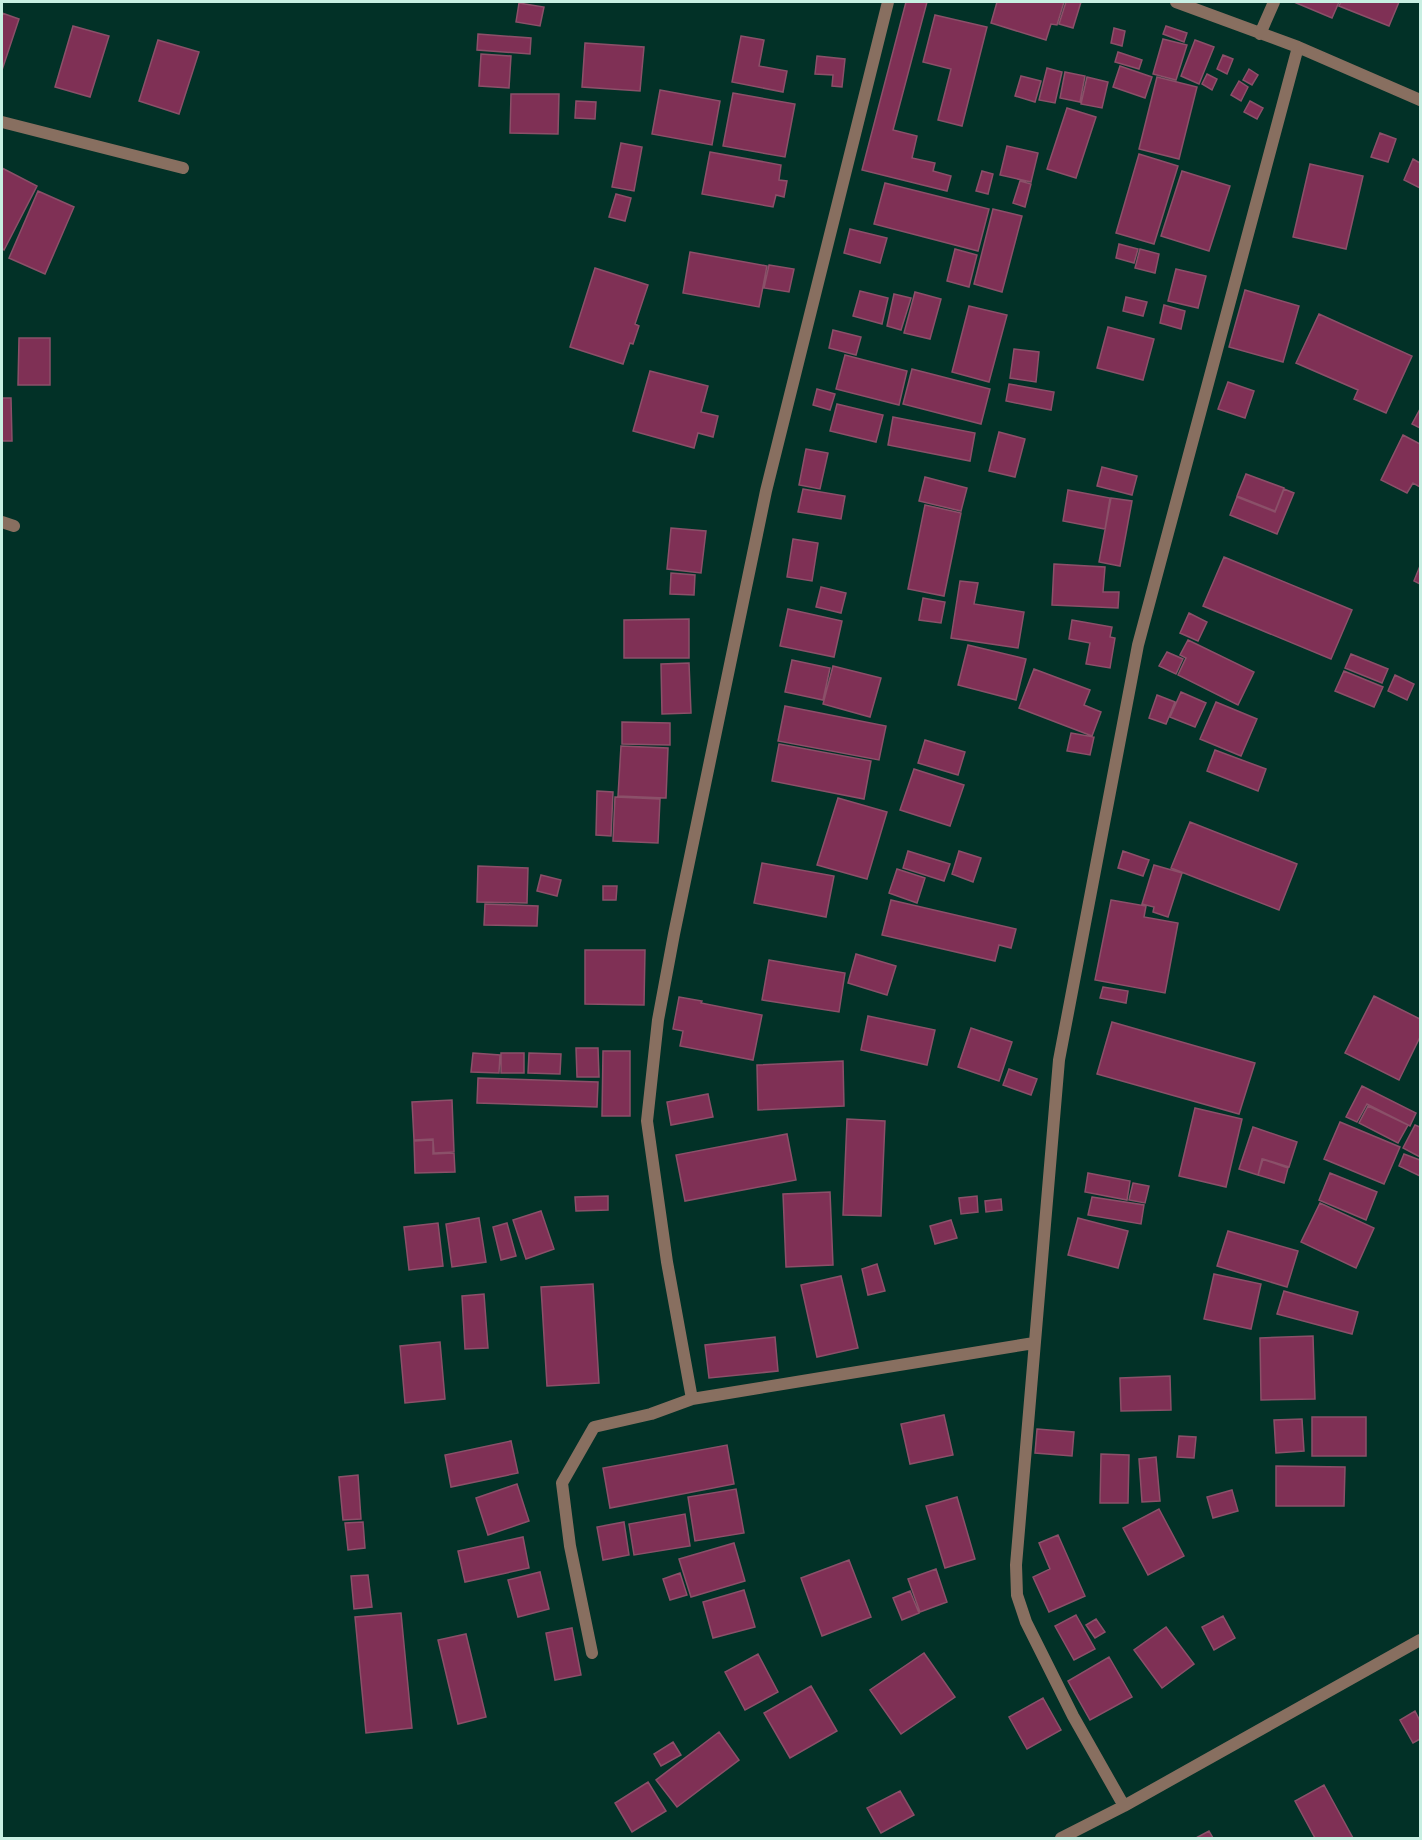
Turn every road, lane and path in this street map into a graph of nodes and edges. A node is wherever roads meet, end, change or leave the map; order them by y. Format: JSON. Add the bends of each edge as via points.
{"nodes":[{"id":1,"x":888,"y":2,"type":"edge"},
{"id":2,"x":1176,"y":2,"type":"edge"},
{"id":3,"x":1274,"y":2,"type":"edge"},
{"id":4,"x":1260,"y":34,"type":"junction"},
{"id":5,"x":1298,"y":47,"type":"junction"},
{"id":6,"x":1420,"y":100,"type":"edge"},
{"id":7,"x":2,"y":122,"type":"edge"},
{"id":8,"x":183,"y":168,"type":"dead end"},
{"id":9,"x":1034,"y":1343,"type":"junction"},
{"id":10,"x":692,"y":1399,"type":"junction"},
{"id":11,"x":1420,"y":1640,"type":"edge"},
{"id":12,"x":592,"y":1653,"type":"dead end"},
{"id":13,"x":1124,"y":1806,"type":"junction"},
{"id":14,"x":1061,"y":1839,"type":"edge"}],
"edges":[{"from":1,"to":10,"type":"street","via":[[766,491],[658,1020],[647,1121]]},
{"from":2,"to":4,"type":"street"},
{"from":3,"to":4,"type":"street"},
{"from":4,"to":5,"type":"street"},
{"from":5,"to":6,"type":"street"},
{"from":5,"to":9,"type":"street","via":[[1138,645],[1059,1060]]},
{"from":7,"to":8,"type":"street"},
{"from":9,"to":10,"type":"street"},
{"from":9,"to":13,"type":"street","via":[[1016,1565],[1017,1595],[1026,1622],[1073,1716]]},
{"from":10,"to":12,"type":"street","via":[[651,1414],[594,1427],[562,1483],[570,1546]]},
{"from":11,"to":13,"type":"street"},
{"from":13,"to":14,"type":"street"}]}
